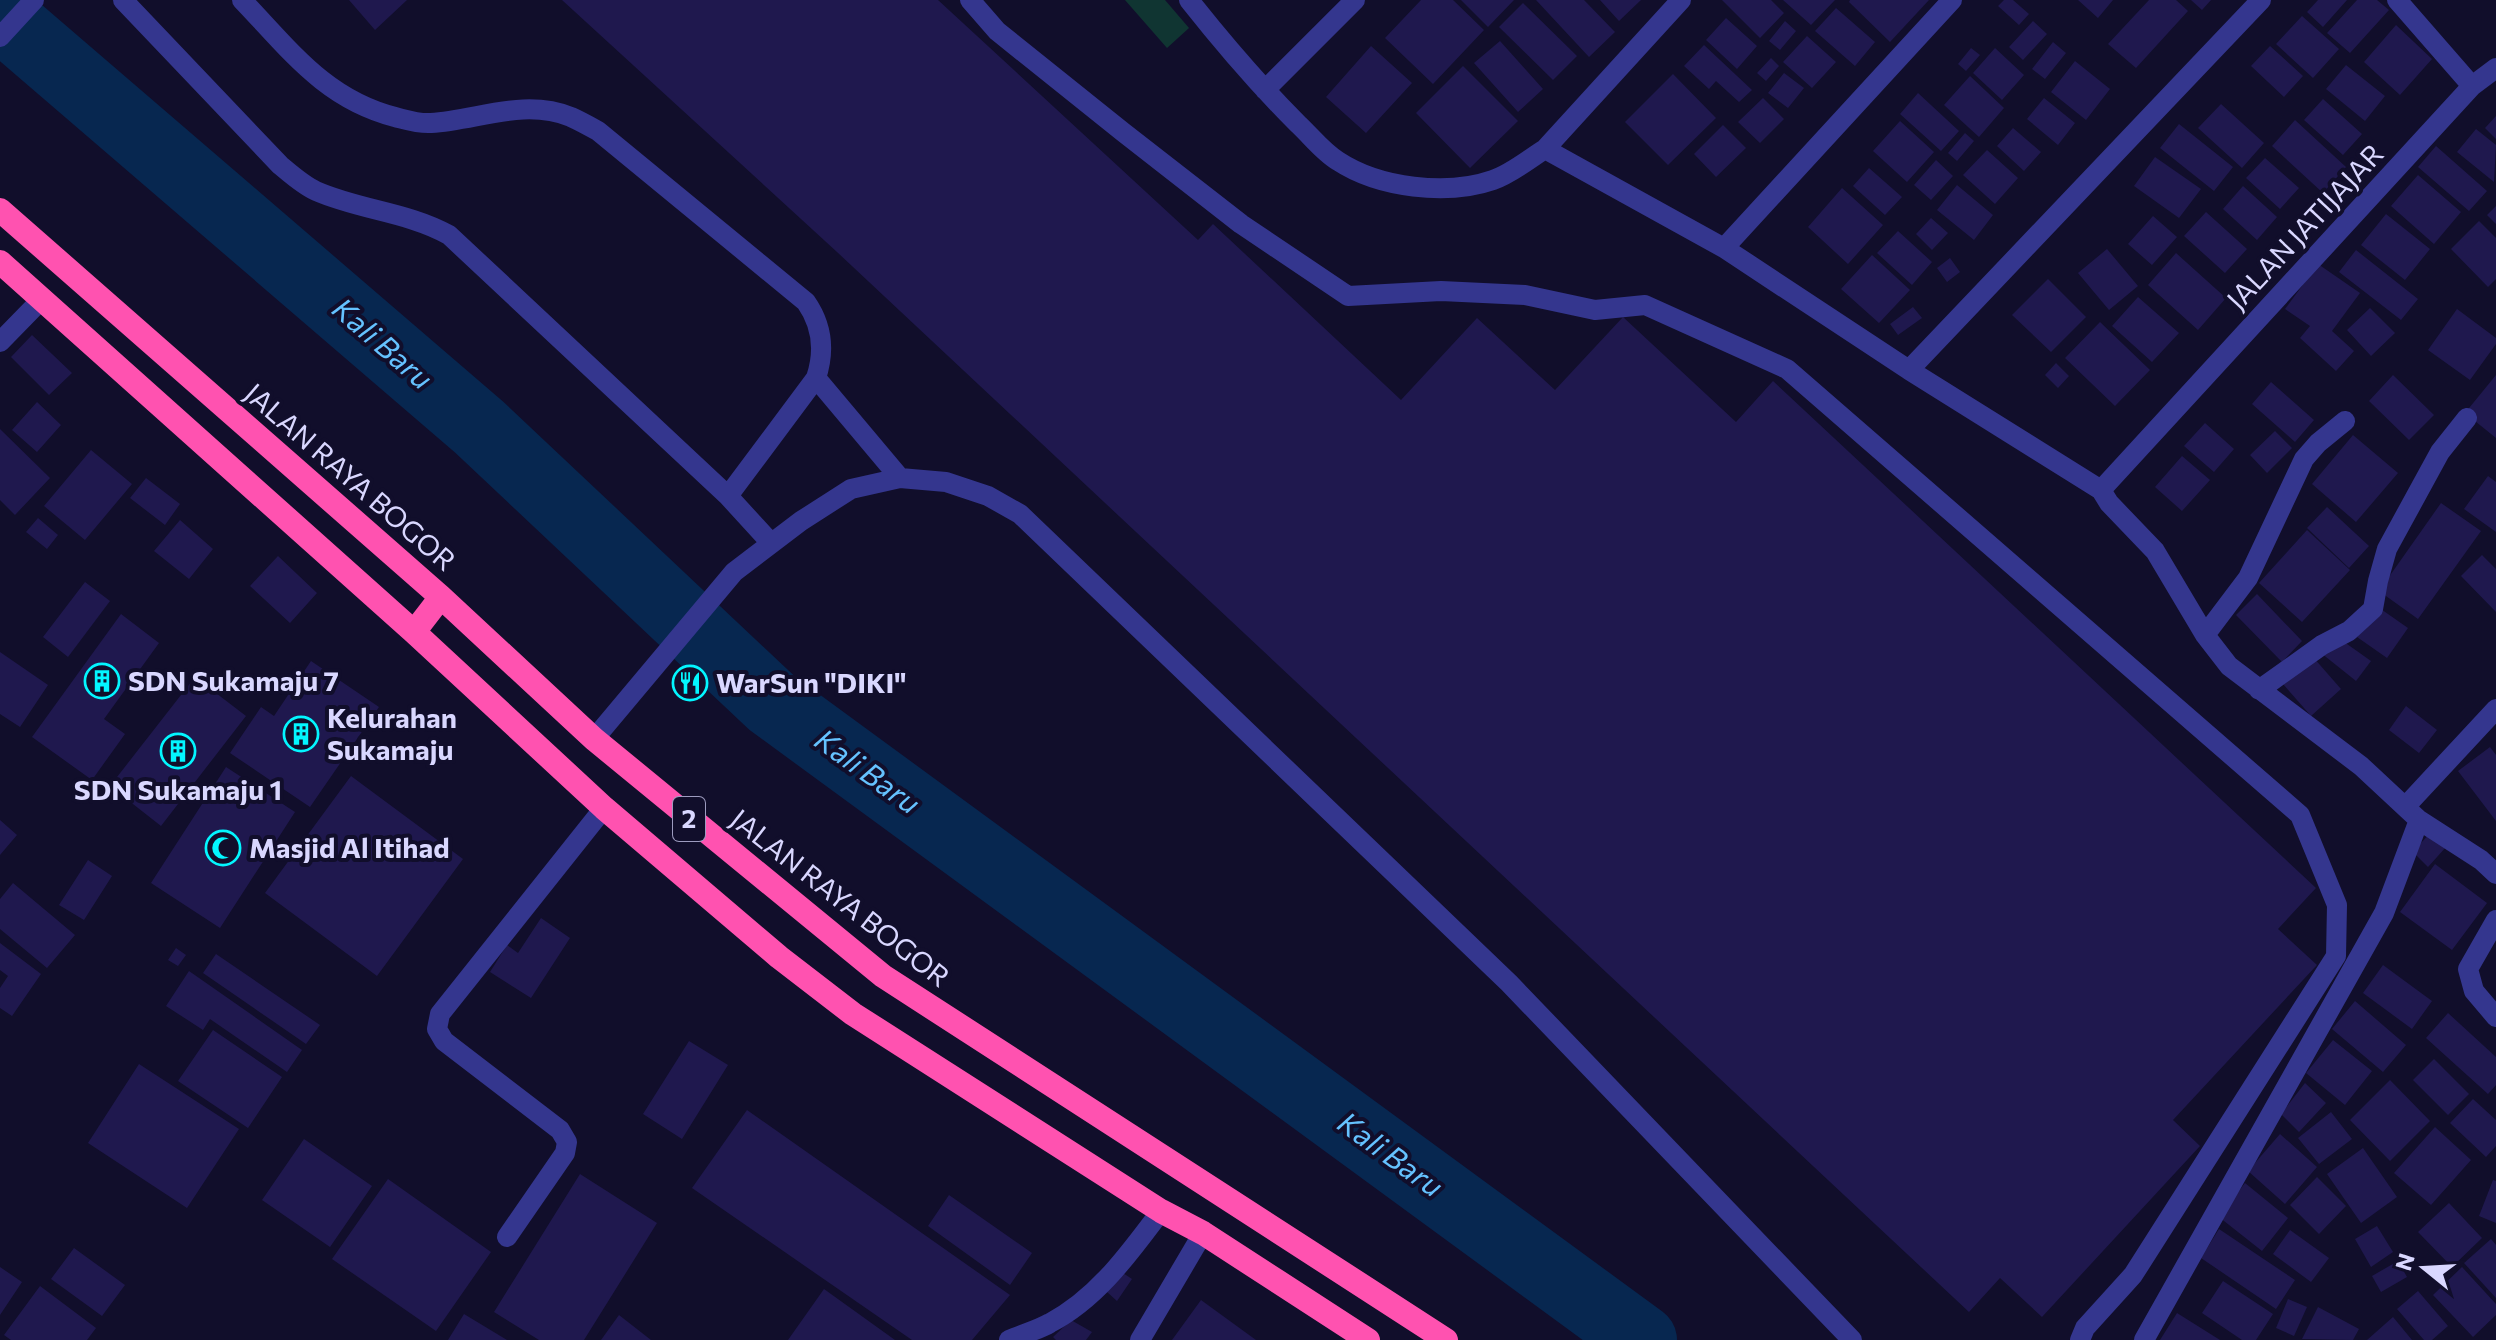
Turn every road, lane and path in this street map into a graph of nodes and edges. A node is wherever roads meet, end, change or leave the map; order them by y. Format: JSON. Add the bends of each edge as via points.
{"nodes":[{"id":1,"x":34,"y":0,"type":"edge"},
{"id":2,"x":123,"y":0,"type":"edge"},
{"id":3,"x":242,"y":0,"type":"edge"},
{"id":4,"x":970,"y":0,"type":"edge"},
{"id":5,"x":1189,"y":0,"type":"edge"},
{"id":6,"x":1355,"y":0,"type":"edge"},
{"id":7,"x":1681,"y":0,"type":"edge"},
{"id":8,"x":1952,"y":0,"type":"edge"},
{"id":9,"x":2261,"y":0,"type":"edge"},
{"id":10,"x":2397,"y":0,"type":"edge"},
{"id":11,"x":0,"y":37,"type":"edge"},
{"id":12,"x":2496,"y":68,"type":"edge"},
{"id":13,"x":2472,"y":86,"type":"junction"},
{"id":14,"x":1265,"y":90,"type":"junction"},
{"id":15,"x":1545,"y":149,"type":"junction"},
{"id":16,"x":0,"y":210,"type":"edge"},
{"id":17,"x":1724,"y":248,"type":"junction"},
{"id":18,"x":0,"y":262,"type":"edge"},
{"id":19,"x":42,"y":299,"type":"junction"},
{"id":20,"x":0,"y":342,"type":"edge"},
{"id":21,"x":1909,"y":370,"type":"junction"},
{"id":22,"x":816,"y":378,"type":"junction"},
{"id":23,"x":2467,"y":418,"type":"dead end"},
{"id":24,"x":2345,"y":421,"type":"dead end"},
{"id":25,"x":900,"y":478,"type":"junction"},
{"id":26,"x":2101,"y":490,"type":"junction"},
{"id":27,"x":728,"y":496,"type":"junction"},
{"id":28,"x":771,"y":543,"type":"junction"},
{"id":29,"x":441,"y":597,"type":"junction"},
{"id":30,"x":414,"y":632,"type":"junction"},
{"id":31,"x":2205,"y":635,"type":"junction"},
{"id":32,"x":2259,"y":690,"type":"junction"},
{"id":33,"x":2496,"y":709,"type":"edge"},
{"id":34,"x":594,"y":739,"type":"junction"},
{"id":35,"x":604,"y":808,"type":"junction"},
{"id":36,"x":2412,"y":814,"type":"junction"},
{"id":37,"x":2496,"y":874,"type":"edge"},
{"id":38,"x":2496,"y":920,"type":"edge"},
{"id":39,"x":2496,"y":1017,"type":"edge"},
{"id":40,"x":1161,"y":1211,"type":"junction"},
{"id":41,"x":1203,"y":1233,"type":"junction"},
{"id":42,"x":507,"y":1237,"type":"dead end"},
{"id":43,"x":1009,"y":1340,"type":"edge"},
{"id":44,"x":1140,"y":1340,"type":"edge"},
{"id":45,"x":1368,"y":1340,"type":"edge"},
{"id":46,"x":1446,"y":1340,"type":"edge"},
{"id":47,"x":1852,"y":1340,"type":"edge"},
{"id":48,"x":2080,"y":1340,"type":"edge"},
{"id":49,"x":2144,"y":1340,"type":"edge"}],
"edges":[{"from":1,"to":11,"type":"street"},
{"from":2,"to":27,"type":"street","via":[[301,183],[449,235]]},
{"from":3,"to":22,"type":"street","via":[[321,82],[380,113],[429,124],[535,110],[570,117],[598,131],[806,302],[819,325],[821,362]]},
{"from":4,"to":48,"type":"street","via":[[997,31],[1217,206],[1348,296],[1441,291],[1525,295],[1595,310],[1645,305],[1787,369],[2300,815],[2337,905],[2336,956],[2133,1275]]},
{"from":5,"to":14,"type":"street"},
{"from":6,"to":14,"type":"street"},
{"from":7,"to":15,"type":"street"},
{"from":8,"to":17,"type":"street"},
{"from":9,"to":21,"type":"street"},
{"from":10,"to":13,"type":"street"},
{"from":12,"to":13,"type":"street","name":"JALAN JATIJAJAR"},
{"from":13,"to":26,"type":"street","name":"JALAN JATIJAJAR"},
{"from":14,"to":15,"type":"street","via":[[1337,161],[1381,179],[1468,186],[1494,180]]},
{"from":15,"to":17,"type":"street"},
{"from":16,"to":29,"type":"highway","name":"JALAN RAYA BOGOR","number":"2"},
{"from":17,"to":21,"type":"street"},
{"from":18,"to":19,"type":"highway","number":"2"},
{"from":19,"to":20,"type":"street"},
{"from":19,"to":30,"type":"highway","number":"2"},
{"from":21,"to":26,"type":"street"},
{"from":22,"to":25,"type":"street"},
{"from":22,"to":27,"type":"street"},
{"from":23,"to":32,"type":"street","via":[[2440,452],[2387,549],[2373,609],[2349,631]]},
{"from":24,"to":31,"type":"street","via":[[2304,459],[2248,578]]},
{"from":25,"to":28,"type":"street","via":[[851,489]]},
{"from":25,"to":47,"type":"street","via":[[953,483],[1020,514],[1509,983]]},
{"from":26,"to":31,"type":"street","via":[[2155,551]]},
{"from":27,"to":28,"type":"street"},
{"from":28,"to":34,"type":"street","via":[[734,572]]},
{"from":29,"to":30,"type":"highway"},
{"from":29,"to":34,"type":"highway","name":"JALAN RAYA BOGOR","number":"2"},
{"from":30,"to":35,"type":"highway","number":"2"},
{"from":31,"to":32,"type":"street","via":[[2229,666]]},
{"from":32,"to":36,"type":"street","via":[[2361,766]]},
{"from":33,"to":36,"type":"street"},
{"from":34,"to":46,"type":"highway","name":"JALAN RAYA BOGOR","number":"2","via":[[883,976]]},
{"from":35,"to":40,"type":"highway","number":"2","via":[[853,1014]]},
{"from":35,"to":42,"type":"street","via":[[440,1014],[437,1029],[444,1041],[560,1130],[567,1142],[565,1153]]},
{"from":36,"to":37,"type":"street"},
{"from":36,"to":49,"type":"street","via":[[2384,913]]},
{"from":38,"to":39,"type":"street","via":[[2468,969],[2474,991]]},
{"from":40,"to":41,"type":"highway","number":"2"},
{"from":40,"to":43,"type":"street","via":[[1121,1264],[1086,1298],[1051,1323]]},
{"from":41,"to":44,"type":"street"},
{"from":41,"to":45,"type":"highway","number":"2"}]}
